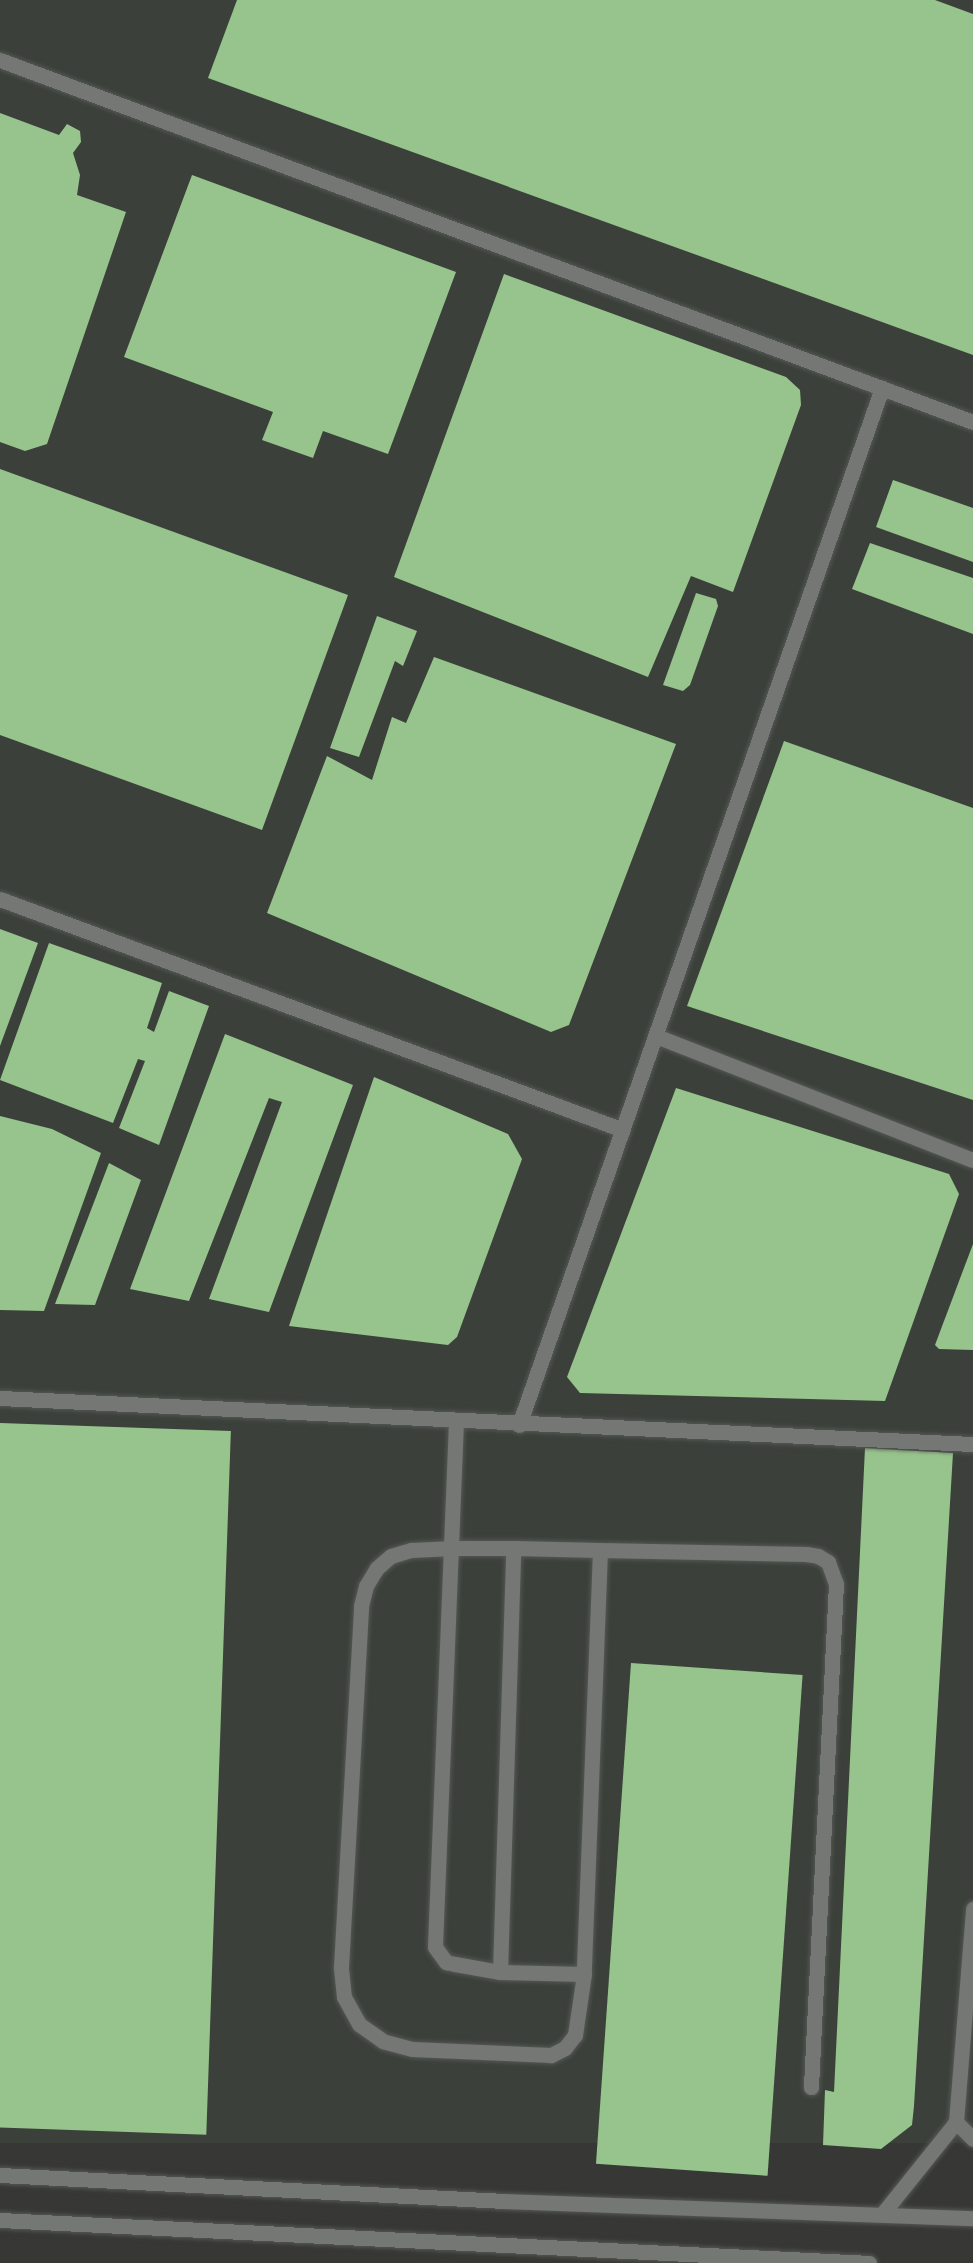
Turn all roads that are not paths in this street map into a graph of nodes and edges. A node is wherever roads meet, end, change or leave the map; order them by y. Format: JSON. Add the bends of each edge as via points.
{"nodes":[{"id":1,"x":0,"y":60,"type":"edge"},
{"id":2,"x":882,"y":388,"type":"junction"},
{"id":3,"x":973,"y":422,"type":"edge"},
{"id":4,"x":0,"y":899,"type":"edge"},
{"id":5,"x":656,"y":1036,"type":"junction"},
{"id":6,"x":623,"y":1130,"type":"junction"},
{"id":7,"x":973,"y":1160,"type":"edge"},
{"id":8,"x":0,"y":1398,"type":"edge"},
{"id":9,"x":456,"y":1421,"type":"junction"},
{"id":10,"x":519,"y":1425,"type":"junction"},
{"id":11,"x":973,"y":1443,"type":"edge"},
{"id":12,"x":453,"y":1548,"type":"junction"},
{"id":13,"x":513,"y":1548,"type":"junction"},
{"id":14,"x":600,"y":1550,"type":"junction"},
{"id":15,"x":973,"y":1909,"type":"edge"},
{"id":16,"x":500,"y":1972,"type":"junction"},
{"id":17,"x":584,"y":1974,"type":"junction"},
{"id":18,"x":811,"y":2087,"type":"dead end"},
{"id":19,"x":956,"y":2122,"type":"junction"},
{"id":20,"x":973,"y":2139,"type":"edge"},
{"id":21,"x":0,"y":2175,"type":"edge"},
{"id":22,"x":883,"y":2213,"type":"junction"},
{"id":23,"x":973,"y":2218,"type":"edge"},
{"id":24,"x":0,"y":2220,"type":"edge"},
{"id":25,"x":869,"y":2263,"type":"edge"}],
"edges":[{"from":1,"to":2,"type":"street"},
{"from":2,"to":3,"type":"street"},
{"from":2,"to":5,"type":"street"},
{"from":4,"to":6,"type":"street"},
{"from":5,"to":6,"type":"street"},
{"from":5,"to":7,"type":"street"},
{"from":6,"to":10,"type":"street"},
{"from":8,"to":9,"type":"street"},
{"from":9,"to":10,"type":"street"},
{"from":9,"to":12,"type":"street"},
{"from":10,"to":11,"type":"street"},
{"from":12,"to":13,"type":"street"},
{"from":12,"to":16,"type":"street","via":[[435,1947],[446,1962]]},
{"from":12,"to":17,"type":"street","via":[[411,1550],[391,1556],[377,1568],[366,1586],[361,1606],[342,1943],[344,1997],[358,2024],[383,2041],[412,2049],[551,2055],[565,2048],[575,2035]]},
{"from":13,"to":14,"type":"street"},
{"from":13,"to":16,"type":"street"},
{"from":14,"to":17,"type":"street"},
{"from":14,"to":18,"type":"street","via":[[806,1554],[828,1562],[833,1572]]},
{"from":15,"to":19,"type":"street"},
{"from":16,"to":17,"type":"street"},
{"from":19,"to":20,"type":"street"},
{"from":19,"to":22,"type":"street"},
{"from":21,"to":22,"type":"street","via":[[504,2201]]},
{"from":22,"to":23,"type":"street"},
{"from":24,"to":25,"type":"street"}]}
